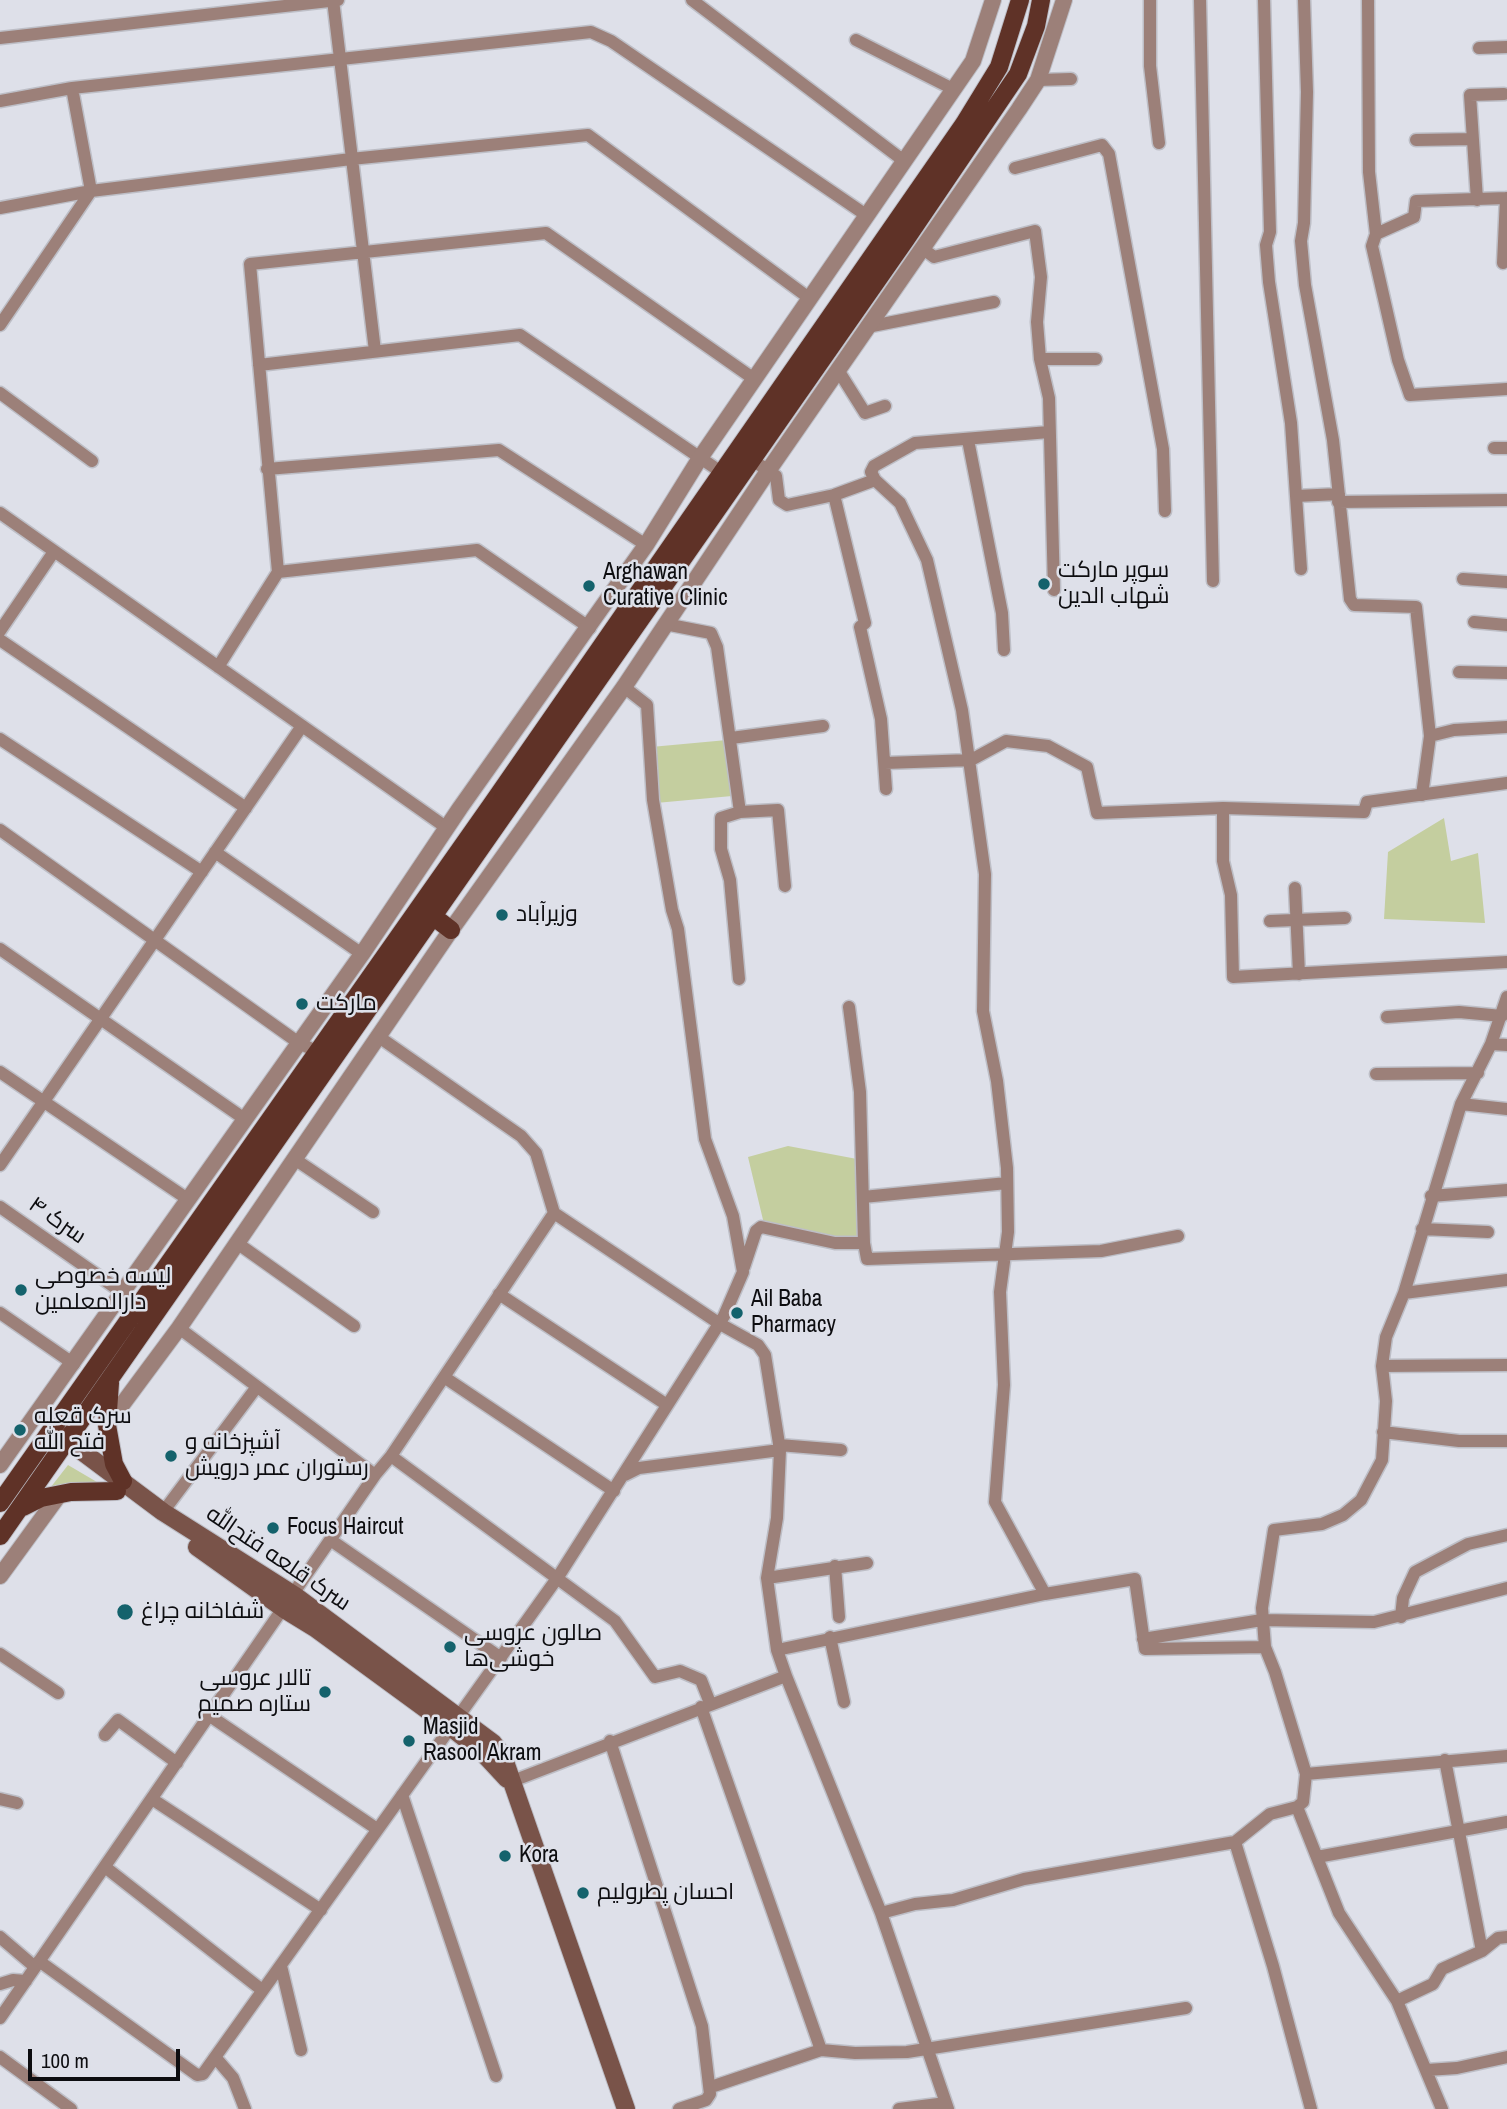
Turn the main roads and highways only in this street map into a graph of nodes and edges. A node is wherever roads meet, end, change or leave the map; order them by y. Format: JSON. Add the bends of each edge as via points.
{"nodes":[{"id":1,"x":1020,"y":0,"type":"edge"},
{"id":2,"x":1041,"y":0,"type":"edge"},
{"id":3,"x":498,"y":809,"type":"junction"},
{"id":4,"x":434,"y":917,"type":"junction"},
{"id":5,"x":451,"y":930,"type":"road end"},
{"id":6,"x":110,"y":1378,"type":"junction"},
{"id":7,"x":49,"y":1433,"type":"junction"},
{"id":8,"x":65,"y":1445,"type":"junction"},
{"id":9,"x":120,"y":1486,"type":"junction"},
{"id":10,"x":0,"y":1503,"type":"edge"},
{"id":11,"x":20,"y":1509,"type":"junction"},
{"id":12,"x":0,"y":1536,"type":"edge"},
{"id":13,"x":289,"y":1602,"type":"junction"},
{"id":14,"x":624,"y":2109,"type":"edge"}],
"edges":[{"from":1,"to":3,"type":"main road","via":[[999,67],[964,124],[721,471]]},
{"from":2,"to":3,"type":"main road","via":[[1018,74],[751,459]]},
{"from":3,"to":4,"type":"main road"},
{"from":3,"to":7,"type":"main road","via":[[317,1052]]},
{"from":4,"to":5,"type":"main road"},
{"from":4,"to":6,"type":"main road"},
{"from":6,"to":8,"type":"main road"},
{"from":6,"to":9,"type":"main road","via":[[107,1425]]},
{"from":7,"to":8,"type":"main road","name":"سرک قلعه فتح‌الله"},
{"from":7,"to":10,"type":"main road"},
{"from":8,"to":9,"type":"main road","name":"سرک قلعه فتح‌الله"},
{"from":8,"to":11,"type":"main road"},
{"from":9,"to":11,"type":"main road","via":[[41,1498]]},
{"from":9,"to":13,"type":"main road","name":"سرک قلعه فتح‌الله"},
{"from":9,"to":13,"type":"main road","name":"سرک قلعه فتح‌الله"},
{"from":11,"to":12,"type":"main road"},
{"from":13,"to":14,"type":"main road","name":"سرک قلعه فتح‌الله","via":[[453,1721],[493,1743],[503,1756]]}]}
